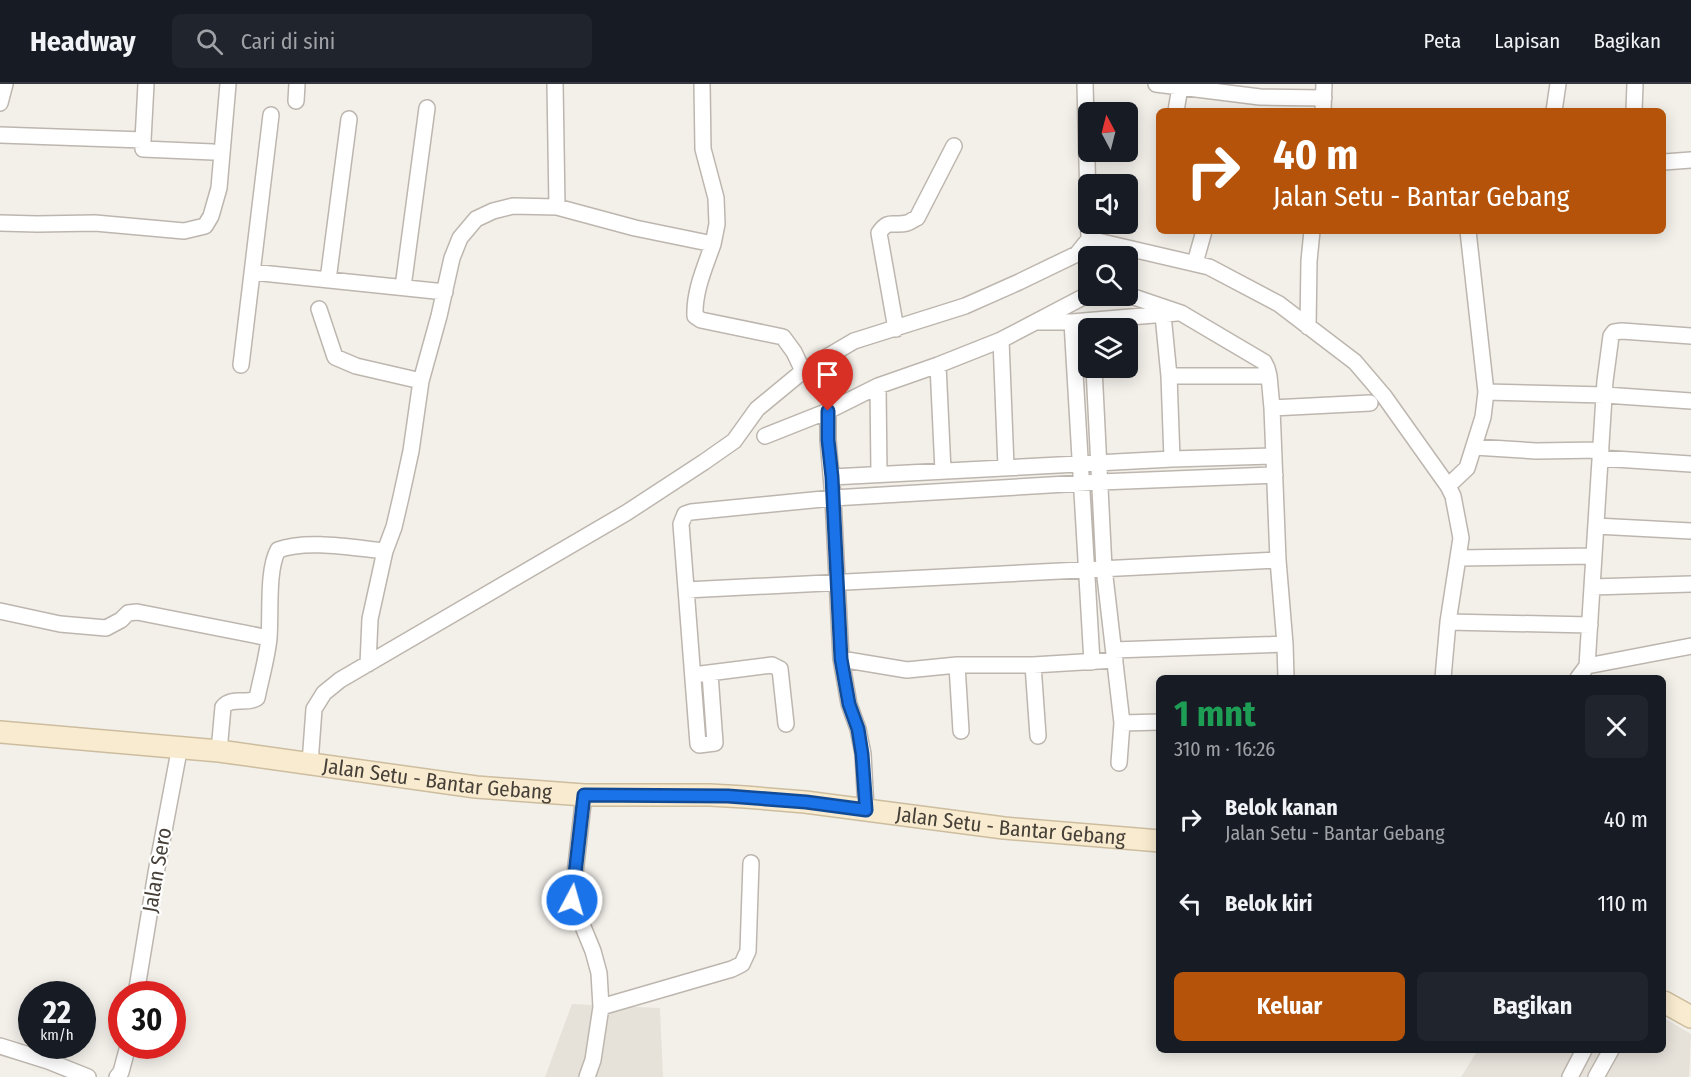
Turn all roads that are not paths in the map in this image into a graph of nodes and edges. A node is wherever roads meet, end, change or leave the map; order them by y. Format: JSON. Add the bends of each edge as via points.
{"nodes":[{"id":1,"x":5,"y":84,"type":"edge"},
{"id":2,"x":146,"y":84,"type":"edge"},
{"id":3,"x":228,"y":84,"type":"edge"},
{"id":4,"x":297,"y":84,"type":"edge"},
{"id":5,"x":555,"y":84,"type":"edge"},
{"id":6,"x":702,"y":84,"type":"edge"},
{"id":7,"x":1085,"y":84,"type":"edge"},
{"id":8,"x":1156,"y":84,"type":"edge"},
{"id":9,"x":1558,"y":84,"type":"edge"},
{"id":10,"x":1635,"y":84,"type":"edge"},
{"id":11,"x":1180,"y":87,"type":"junction"},
{"id":12,"x":1324,"y":98,"type":"edge"},
{"id":13,"x":296,"y":101,"type":"dead end"},
{"id":14,"x":0,"y":103,"type":"edge"},
{"id":15,"x":1258,"y":104,"type":"edge"},
{"id":16,"x":427,"y":108,"type":"dead end"},
{"id":17,"x":1176,"y":108,"type":"edge"},
{"id":18,"x":1554,"y":108,"type":"edge"},
{"id":19,"x":1634,"y":108,"type":"edge"},
{"id":20,"x":271,"y":115,"type":"dead end"},
{"id":21,"x":349,"y":119,"type":"dead end"},
{"id":22,"x":0,"y":135,"type":"edge"},
{"id":23,"x":143,"y":140,"type":"junction"},
{"id":24,"x":954,"y":146,"type":"dead end"},
{"id":25,"x":213,"y":152,"type":"dead end"},
{"id":26,"x":1691,"y":160,"type":"edge"},
{"id":27,"x":1666,"y":162,"type":"edge"},
{"id":28,"x":557,"y":207,"type":"junction"},
{"id":29,"x":0,"y":223,"type":"edge"},
{"id":30,"x":1203,"y":234,"type":"edge"},
{"id":31,"x":1312,"y":234,"type":"edge"},
{"id":32,"x":1468,"y":234,"type":"edge"},
{"id":33,"x":1089,"y":239,"type":"junction"},
{"id":34,"x":713,"y":244,"type":"junction"},
{"id":35,"x":1195,"y":263,"type":"junction"},
{"id":36,"x":252,"y":272,"type":"junction"},
{"id":37,"x":328,"y":280,"type":"junction"},
{"id":38,"x":403,"y":287,"type":"junction"},
{"id":39,"x":445,"y":292,"type":"junction"},
{"id":40,"x":1138,"y":298,"type":"edge"},
{"id":41,"x":1078,"y":300,"type":"edge"},
{"id":42,"x":319,"y":309,"type":"dead end"},
{"id":43,"x":1181,"y":313,"type":"junction"},
{"id":44,"x":1163,"y":315,"type":"junction"},
{"id":45,"x":1138,"y":318,"type":"edge"},
{"id":46,"x":1033,"y":322,"type":"junction"},
{"id":47,"x":1072,"y":322,"type":"junction"},
{"id":48,"x":1078,"y":323,"type":"edge"},
{"id":49,"x":1308,"y":327,"type":"junction"},
{"id":50,"x":896,"y":329,"type":"junction"},
{"id":51,"x":1691,"y":336,"type":"edge"},
{"id":52,"x":1001,"y":340,"type":"junction"},
{"id":53,"x":241,"y":365,"type":"dead end"},
{"id":54,"x":938,"y":365,"type":"junction"},
{"id":55,"x":803,"y":371,"type":"junction"},
{"id":56,"x":1169,"y":376,"type":"junction"},
{"id":57,"x":1269,"y":376,"type":"junction"},
{"id":58,"x":1095,"y":378,"type":"edge"},
{"id":59,"x":421,"y":381,"type":"junction"},
{"id":60,"x":878,"y":386,"type":"junction"},
{"id":61,"x":1486,"y":392,"type":"junction"},
{"id":62,"x":1605,"y":394,"type":"junction"},
{"id":63,"x":1691,"y":401,"type":"edge"},
{"id":64,"x":1370,"y":403,"type":"dead end"},
{"id":65,"x":1272,"y":408,"type":"junction"},
{"id":66,"x":828,"y":411,"type":"junction"},
{"id":67,"x":765,"y":436,"type":"dead end"},
{"id":68,"x":1474,"y":447,"type":"junction"},
{"id":69,"x":1601,"y":454,"type":"junction"},
{"id":70,"x":1274,"y":456,"type":"junction"},
{"id":71,"x":1172,"y":459,"type":"junction"},
{"id":72,"x":1099,"y":463,"type":"junction"},
{"id":73,"x":1080,"y":464,"type":"junction"},
{"id":74,"x":1691,"y":465,"type":"edge"},
{"id":75,"x":1006,"y":468,"type":"junction"},
{"id":76,"x":943,"y":471,"type":"junction"},
{"id":77,"x":879,"y":474,"type":"junction"},
{"id":78,"x":1275,"y":475,"type":"junction"},
{"id":79,"x":832,"y":477,"type":"junction"},
{"id":80,"x":1100,"y":482,"type":"junction"},
{"id":81,"x":1081,"y":483,"type":"junction"},
{"id":82,"x":1448,"y":486,"type":"junction"},
{"id":83,"x":833,"y":498,"type":"junction"},
{"id":84,"x":1596,"y":526,"type":"junction"},
{"id":85,"x":1691,"y":531,"type":"edge"},
{"id":86,"x":385,"y":551,"type":"junction"},
{"id":87,"x":1594,"y":555,"type":"junction"},
{"id":88,"x":1458,"y":558,"type":"junction"},
{"id":89,"x":1278,"y":560,"type":"junction"},
{"id":90,"x":1104,"y":568,"type":"junction"},
{"id":91,"x":1085,"y":569,"type":"junction"},
{"id":92,"x":836,"y":582,"type":"junction"},
{"id":93,"x":1691,"y":584,"type":"edge"},
{"id":94,"x":1592,"y":587,"type":"junction"},
{"id":95,"x":686,"y":590,"type":"junction"},
{"id":96,"x":0,"y":611,"type":"edge"},
{"id":97,"x":1448,"y":622,"type":"junction"},
{"id":98,"x":1590,"y":625,"type":"junction"},
{"id":99,"x":269,"y":638,"type":"junction"},
{"id":100,"x":1285,"y":644,"type":"junction"},
{"id":101,"x":1691,"y":646,"type":"edge"},
{"id":102,"x":1114,"y":655,"type":"junction"},
{"id":103,"x":841,"y":659,"type":"junction"},
{"id":104,"x":1092,"y":662,"type":"junction"},
{"id":105,"x":369,"y":664,"type":"junction"},
{"id":106,"x":957,"y":665,"type":"junction"},
{"id":107,"x":1033,"y":665,"type":"junction"},
{"id":108,"x":1582,"y":672,"type":"edge"},
{"id":109,"x":710,"y":674,"type":"junction"},
{"id":110,"x":692,"y":675,"type":"junction"},
{"id":111,"x":1286,"y":675,"type":"edge"},
{"id":112,"x":1443,"y":675,"type":"edge"},
{"id":113,"x":1156,"y":722,"type":"edge"},
{"id":114,"x":1122,"y":723,"type":"junction"},
{"id":115,"x":786,"y":724,"type":"dead end"},
{"id":116,"x":961,"y":731,"type":"dead end"},
{"id":117,"x":0,"y":732,"type":"edge"},
{"id":118,"x":1038,"y":736,"type":"dead end"},
{"id":119,"x":180,"y":746,"type":"junction"},
{"id":120,"x":219,"y":751,"type":"junction"},
{"id":121,"x":310,"y":763,"type":"junction"},
{"id":122,"x":1119,"y":763,"type":"dead end"},
{"id":123,"x":584,"y":795,"type":"junction"},
{"id":124,"x":866,"y":810,"type":"junction"},
{"id":125,"x":1156,"y":841,"type":"edge"},
{"id":126,"x":751,"y":863,"type":"dead end"},
{"id":127,"x":138,"y":981,"type":"edge"},
{"id":128,"x":1666,"y":1003,"type":"edge"},
{"id":129,"x":601,"y":1007,"type":"junction"},
{"id":130,"x":1691,"y":1017,"type":"edge"},
{"id":131,"x":0,"y":1046,"type":"edge"},
{"id":132,"x":1582,"y":1053,"type":"edge"},
{"id":133,"x":1609,"y":1053,"type":"edge"},
{"id":134,"x":126,"y":1059,"type":"edge"},
{"id":135,"x":88,"y":1077,"type":"edge"},
{"id":136,"x":117,"y":1077,"type":"edge"},
{"id":137,"x":587,"y":1077,"type":"edge"},
{"id":138,"x":1570,"y":1077,"type":"edge"},
{"id":139,"x":1596,"y":1077,"type":"edge"}],
"edges":[{"from":1,"to":14,"type":"street"},
{"from":2,"to":23,"type":"street"},
{"from":3,"to":29,"type":"street","via":[[219,188],[205,226],[184,231],[95,222]]},
{"from":4,"to":13,"type":"street"},
{"from":5,"to":28,"type":"street"},
{"from":6,"to":34,"type":"street","via":[[703,149],[716,198]]},
{"from":7,"to":33,"type":"street"},
{"from":8,"to":11,"type":"street"},
{"from":9,"to":18,"type":"street"},
{"from":10,"to":19,"type":"street"},
{"from":11,"to":15,"type":"street"},
{"from":11,"to":17,"type":"street"},
{"from":12,"to":15,"type":"street"},
{"from":16,"to":38,"type":"street"},
{"from":20,"to":36,"type":"street"},
{"from":21,"to":37,"type":"street"},
{"from":22,"to":23,"type":"street"},
{"from":23,"to":25,"type":"street","via":[[143,149]]},
{"from":24,"to":50,"type":"street","via":[[917,218],[889,223],[879,233]]},
{"from":26,"to":27,"type":"street"},
{"from":28,"to":34,"type":"street"},
{"from":28,"to":39,"type":"street","via":[[513,206],[476,219],[460,238]]},
{"from":30,"to":35,"type":"street"},
{"from":31,"to":49,"type":"street"},
{"from":32,"to":61,"type":"street"},
{"from":33,"to":35,"type":"street"},
{"from":33,"to":50,"type":"street","via":[[1077,254],[1019,282],[965,306]]},
{"from":34,"to":55,"type":"street","via":[[695,316],[719,325],[783,337]]},
{"from":35,"to":49,"type":"street","via":[[1279,304]]},
{"from":36,"to":37,"type":"street"},
{"from":36,"to":53,"type":"street"},
{"from":37,"to":38,"type":"street"},
{"from":38,"to":39,"type":"street"},
{"from":39,"to":59,"type":"street"},
{"from":40,"to":43,"type":"street"},
{"from":41,"to":46,"type":"street"},
{"from":42,"to":59,"type":"street","via":[[335,357],[356,366]]},
{"from":43,"to":44,"type":"street"},
{"from":43,"to":57,"type":"street","via":[[1264,362]]},
{"from":44,"to":45,"type":"street"},
{"from":44,"to":56,"type":"street"},
{"from":46,"to":47,"type":"street"},
{"from":46,"to":52,"type":"street"},
{"from":47,"to":48,"type":"street"},
{"from":47,"to":73,"type":"street"},
{"from":49,"to":82,"type":"street","via":[[1355,362]]},
{"from":50,"to":55,"type":"street","via":[[855,341]]},
{"from":51,"to":62,"type":"street","via":[[1614,332]]},
{"from":52,"to":54,"type":"street"},
{"from":52,"to":75,"type":"street"},
{"from":54,"to":60,"type":"street"},
{"from":54,"to":76,"type":"street"},
{"from":55,"to":105,"type":"street","via":[[757,409],[734,441],[704,462],[626,513]]},
{"from":56,"to":57,"type":"street"},
{"from":56,"to":71,"type":"street"},
{"from":57,"to":65,"type":"street"},
{"from":58,"to":72,"type":"street"},
{"from":59,"to":86,"type":"street","via":[[411,450]]},
{"from":60,"to":66,"type":"street"},
{"from":60,"to":77,"type":"street"},
{"from":61,"to":62,"type":"street"},
{"from":61,"to":68,"type":"street"},
{"from":62,"to":63,"type":"street"},
{"from":62,"to":69,"type":"street"},
{"from":64,"to":65,"type":"street"},
{"from":65,"to":70,"type":"street"},
{"from":66,"to":67,"type":"street"},
{"from":66,"to":79,"type":"street"},
{"from":68,"to":69,"type":"street"},
{"from":68,"to":82,"type":"street","via":[[1467,468]]},
{"from":69,"to":74,"type":"street"},
{"from":69,"to":84,"type":"street"},
{"from":70,"to":71,"type":"street"},
{"from":70,"to":78,"type":"street"},
{"from":71,"to":72,"type":"street"},
{"from":72,"to":73,"type":"street"},
{"from":72,"to":80,"type":"street"},
{"from":73,"to":75,"type":"street"},
{"from":73,"to":81,"type":"street"},
{"from":75,"to":76,"type":"street"},
{"from":76,"to":77,"type":"street"},
{"from":77,"to":79,"type":"street"},
{"from":78,"to":80,"type":"street"},
{"from":78,"to":89,"type":"street"},
{"from":79,"to":83,"type":"street"},
{"from":80,"to":81,"type":"street"},
{"from":80,"to":90,"type":"street"},
{"from":81,"to":83,"type":"street"},
{"from":81,"to":91,"type":"street"},
{"from":82,"to":88,"type":"street","via":[[1461,538]]},
{"from":83,"to":92,"type":"street"},
{"from":83,"to":95,"type":"street","via":[[685,514],[681,524]]},
{"from":84,"to":85,"type":"street"},
{"from":84,"to":87,"type":"street"},
{"from":86,"to":99,"type":"street","via":[[329,545],[287,546],[278,550],[270,596]]},
{"from":86,"to":105,"type":"street","via":[[370,619]]},
{"from":87,"to":88,"type":"street"},
{"from":87,"to":94,"type":"street"},
{"from":88,"to":97,"type":"street"},
{"from":89,"to":90,"type":"street"},
{"from":89,"to":100,"type":"street"},
{"from":90,"to":91,"type":"street"},
{"from":90,"to":102,"type":"street"},
{"from":91,"to":92,"type":"street"},
{"from":91,"to":104,"type":"street"},
{"from":92,"to":95,"type":"street"},
{"from":92,"to":103,"type":"street"},
{"from":93,"to":94,"type":"street"},
{"from":94,"to":98,"type":"street"},
{"from":95,"to":110,"type":"street"},
{"from":96,"to":99,"type":"street","via":[[60,624],[106,628],[137,612]]},
{"from":97,"to":98,"type":"street"},
{"from":97,"to":112,"type":"street"},
{"from":98,"to":108,"type":"street"},
{"from":99,"to":120,"type":"street","via":[[257,698],[235,700],[223,707]]},
{"from":100,"to":102,"type":"street"},
{"from":100,"to":111,"type":"street"},
{"from":101,"to":108,"type":"street"},
{"from":102,"to":104,"type":"street"},
{"from":102,"to":114,"type":"street"},
{"from":103,"to":106,"type":"street","via":[[907,670]]},
{"from":103,"to":124,"type":"street","via":[[858,729]]},
{"from":104,"to":107,"type":"street"},
{"from":105,"to":121,"type":"street","via":[[324,693],[314,709]]},
{"from":106,"to":107,"type":"street"},
{"from":106,"to":116,"type":"street"},
{"from":107,"to":118,"type":"street"},
{"from":109,"to":110,"type":"street"},
{"from":109,"to":110,"type":"street","via":[[715,742],[699,745]]},
{"from":109,"to":115,"type":"street","via":[[777,666]]},
{"from":113,"to":114,"type":"street"},
{"from":114,"to":122,"type":"street"},
{"from":117,"to":119,"type":"main road","name":"Jalan Setu - Bantar Gebang"},
{"from":119,"to":120,"type":"main road","name":"Jalan Setu - Bantar Gebang"},
{"from":119,"to":127,"type":"street","name":"Jalan Sero"},
{"from":120,"to":121,"type":"main road","name":"Jalan Setu - Bantar Gebang"},
{"from":121,"to":123,"type":"main road","name":"Jalan Setu - Bantar Gebang","via":[[476,787]]},
{"from":123,"to":124,"type":"main road","name":"Jalan Setu - Bantar Gebang","via":[[734,796]]},
{"from":123,"to":129,"type":"street","via":[[572,900],[593,951]]},
{"from":124,"to":125,"type":"main road","name":"Jalan Setu - Bantar Gebang","via":[[1004,828]]},
{"from":126,"to":129,"type":"street","via":[[748,951],[742,964]]},
{"from":128,"to":130,"type":"main road"},
{"from":129,"to":137,"type":"street"},
{"from":131,"to":135,"type":"street"},
{"from":132,"to":138,"type":"street"},
{"from":133,"to":139,"type":"street"},
{"from":134,"to":136,"type":"street"}]}
